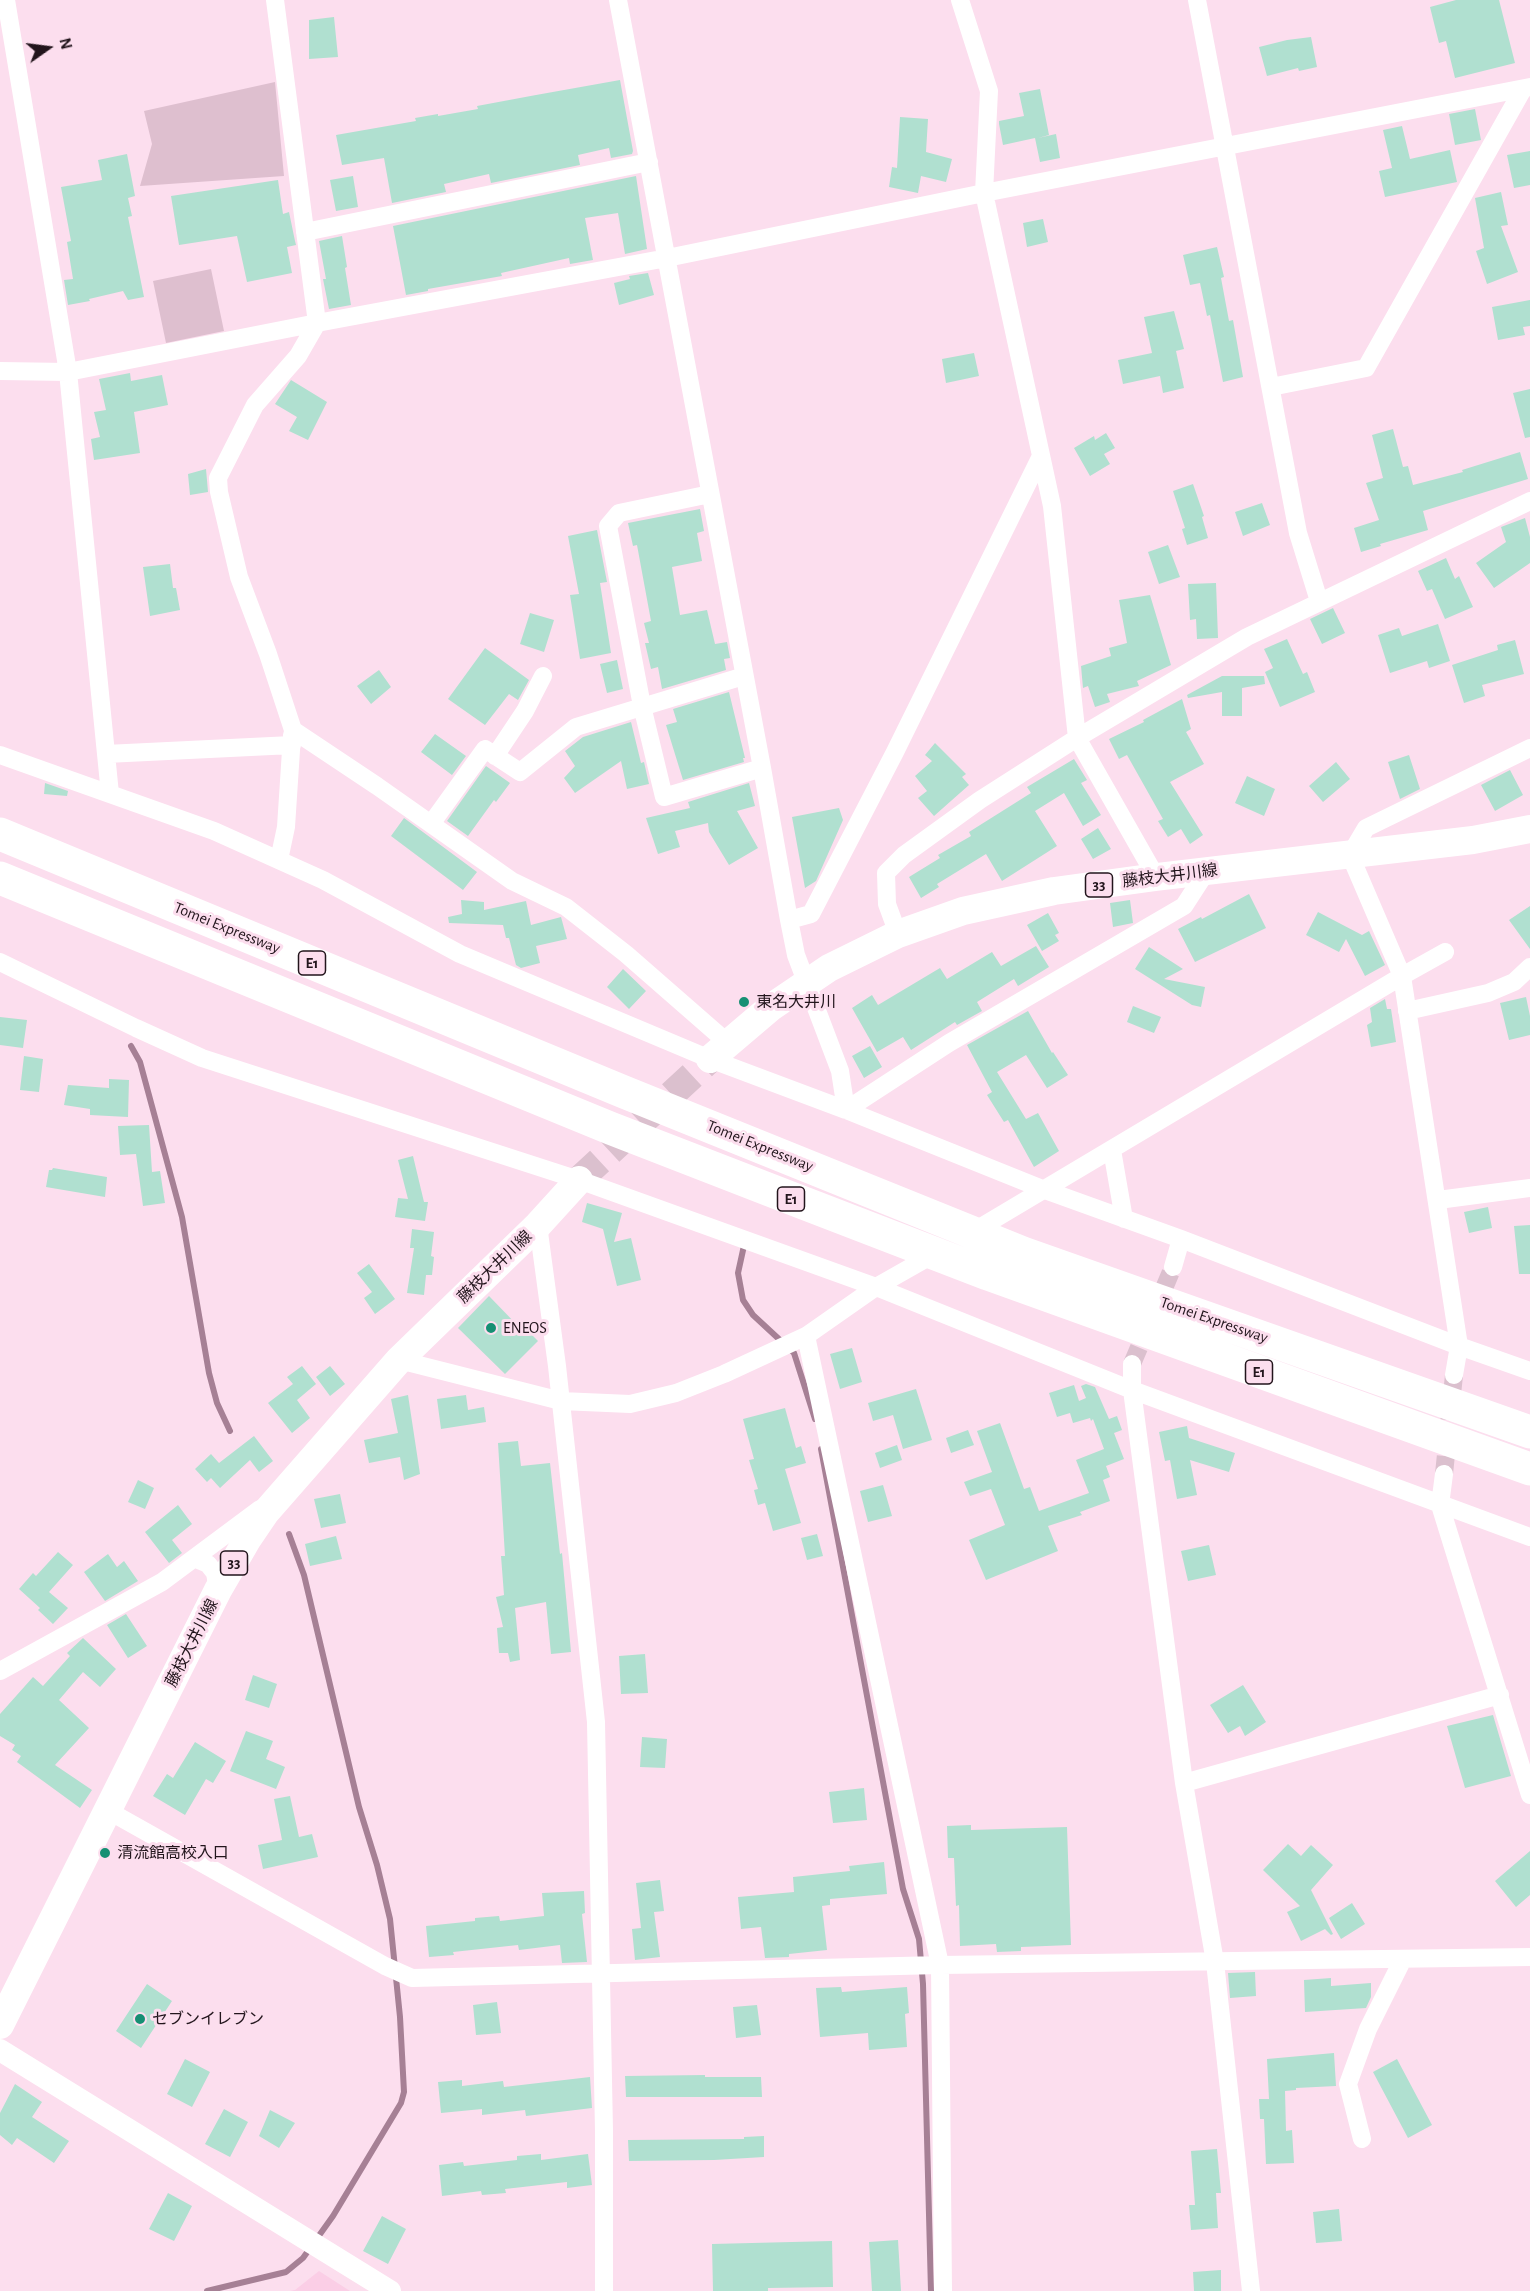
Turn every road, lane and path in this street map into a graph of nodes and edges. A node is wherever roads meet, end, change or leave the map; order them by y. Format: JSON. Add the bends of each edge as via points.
{"nodes":[{"id":1,"x":6,"y":0,"type":"edge"},
{"id":2,"x":275,"y":0,"type":"edge"},
{"id":3,"x":618,"y":0,"type":"edge"},
{"id":4,"x":960,"y":0,"type":"edge"},
{"id":5,"x":1197,"y":0,"type":"edge"},
{"id":6,"x":1527,"y":88,"type":"edge"},
{"id":7,"x":1225,"y":147,"type":"junction"},
{"id":8,"x":649,"y":162,"type":"junction"},
{"id":9,"x":984,"y":193,"type":"junction"},
{"id":10,"x":305,"y":232,"type":"junction"},
{"id":11,"x":667,"y":258,"type":"junction"},
{"id":12,"x":317,"y":323,"type":"junction"},
{"id":13,"x":0,"y":371,"type":"edge"},
{"id":14,"x":68,"y":372,"type":"junction"},
{"id":15,"x":1270,"y":387,"type":"junction"},
{"id":16,"x":1041,"y":456,"type":"junction"},
{"id":17,"x":710,"y":494,"type":"junction"},
{"id":18,"x":1530,"y":501,"type":"edge"},
{"id":19,"x":1320,"y":601,"type":"junction"},
{"id":20,"x":543,"y":676,"type":"dead end"},
{"id":21,"x":744,"y":676,"type":"junction"},
{"id":22,"x":642,"y":706,"type":"junction"},
{"id":23,"x":292,"y":738,"type":"junction"},
{"id":24,"x":1077,"y":738,"type":"junction"},
{"id":25,"x":1530,"y":748,"type":"edge"},
{"id":26,"x":106,"y":754,"type":"junction"},
{"id":27,"x":0,"y":755,"type":"edge"},
{"id":28,"x":495,"y":756,"type":"junction"},
{"id":29,"x":762,"y":768,"type":"junction"},
{"id":30,"x":110,"y":794,"type":"junction"},
{"id":31,"x":431,"y":824,"type":"junction"},
{"id":32,"x":1530,"y":829,"type":"edge"},
{"id":33,"x":9,"y":837,"type":"edge"},
{"id":34,"x":1350,"y":855,"type":"junction"},
{"id":35,"x":279,"y":861,"type":"junction"},
{"id":36,"x":1206,"y":872,"type":"junction"},
{"id":37,"x":1156,"y":877,"type":"junction"},
{"id":38,"x":0,"y":878,"type":"edge"},
{"id":39,"x":789,"y":920,"type":"junction"},
{"id":40,"x":898,"y":934,"type":"junction"},
{"id":41,"x":1445,"y":952,"type":"dead end"},
{"id":42,"x":0,"y":962,"type":"edge"},
{"id":43,"x":1530,"y":967,"type":"edge"},
{"id":44,"x":1401,"y":976,"type":"junction"},
{"id":45,"x":807,"y":981,"type":"junction"},
{"id":46,"x":1407,"y":1011,"type":"junction"},
{"id":47,"x":720,"y":1052,"type":"junction"},
{"id":48,"x":846,"y":1110,"type":"junction"},
{"id":49,"x":1112,"y":1150,"type":"junction"},
{"id":50,"x":579,"y":1180,"type":"junction"},
{"id":51,"x":1530,"y":1188,"type":"edge"},
{"id":52,"x":1045,"y":1190,"type":"junction"},
{"id":53,"x":1438,"y":1200,"type":"junction"},
{"id":54,"x":1124,"y":1219,"type":"junction"},
{"id":55,"x":538,"y":1225,"type":"junction"},
{"id":56,"x":1181,"y":1239,"type":"junction"},
{"id":57,"x":1173,"y":1267,"type":"tunnel mouth"},
{"id":58,"x":876,"y":1287,"type":"junction"},
{"id":59,"x":806,"y":1336,"type":"junction"},
{"id":60,"x":1459,"y":1346,"type":"junction"},
{"id":61,"x":399,"y":1360,"type":"junction"},
{"id":62,"x":1132,"y":1364,"type":"tunnel mouth"},
{"id":63,"x":1530,"y":1371,"type":"edge"},
{"id":64,"x":1454,"y":1375,"type":"tunnel mouth"},
{"id":65,"x":1132,"y":1390,"type":"junction"},
{"id":66,"x":561,"y":1401,"type":"junction"},
{"id":67,"x":1530,"y":1432,"type":"edge"},
{"id":68,"x":1530,"y":1469,"type":"edge"},
{"id":69,"x":1444,"y":1474,"type":"tunnel mouth"},
{"id":70,"x":287,"y":1486,"type":"junction"},
{"id":71,"x":1440,"y":1505,"type":"junction"},
{"id":72,"x":1530,"y":1536,"type":"edge"},
{"id":73,"x":194,"y":1558,"type":"junction"},
{"id":74,"x":218,"y":1590,"type":"junction"},
{"id":75,"x":0,"y":1671,"type":"edge"},
{"id":76,"x":1500,"y":1695,"type":"junction"},
{"id":77,"x":1184,"y":1783,"type":"junction"},
{"id":78,"x":1530,"y":1795,"type":"edge"},
{"id":79,"x":107,"y":1810,"type":"junction"},
{"id":80,"x":1530,"y":1957,"type":"edge"},
{"id":81,"x":1403,"y":1959,"type":"junction"},
{"id":82,"x":1215,"y":1962,"type":"junction"},
{"id":83,"x":940,"y":1965,"type":"junction"},
{"id":84,"x":601,"y":1974,"type":"junction"},
{"id":85,"x":0,"y":2025,"type":"edge"},
{"id":86,"x":0,"y":2050,"type":"edge"},
{"id":87,"x":1362,"y":2139,"type":"dead end"},
{"id":88,"x":390,"y":2291,"type":"edge"},
{"id":89,"x":604,"y":2291,"type":"edge"},
{"id":90,"x":943,"y":2291,"type":"edge"},
{"id":91,"x":1251,"y":2291,"type":"edge"}],
"edges":[{"from":1,"to":14,"type":"street"},
{"from":2,"to":10,"type":"street"},
{"from":3,"to":8,"type":"street"},
{"from":4,"to":9,"type":"street","via":[[989,92]]},
{"from":5,"to":7,"type":"street"},
{"from":6,"to":7,"type":"street"},
{"from":6,"to":15,"type":"street","via":[[1366,368]]},
{"from":7,"to":9,"type":"street"},
{"from":7,"to":15,"type":"street"},
{"from":8,"to":10,"type":"street"},
{"from":8,"to":11,"type":"street"},
{"from":9,"to":11,"type":"street"},
{"from":9,"to":16,"type":"street"},
{"from":10,"to":12,"type":"street"},
{"from":11,"to":12,"type":"street"},
{"from":11,"to":17,"type":"street"},
{"from":12,"to":14,"type":"street"},
{"from":12,"to":23,"type":"street","via":[[298,356],[255,405],[218,478],[238,577],[268,654]]},
{"from":13,"to":14,"type":"street"},
{"from":14,"to":26,"type":"street"},
{"from":15,"to":19,"type":"street","via":[[1298,534]]},
{"from":16,"to":24,"type":"street","via":[[1052,506]]},
{"from":16,"to":39,"type":"street","via":[[811,914]]},
{"from":17,"to":21,"type":"street"},
{"from":17,"to":22,"type":"street","via":[[619,513],[608,526]]},
{"from":18,"to":19,"type":"street"},
{"from":19,"to":24,"type":"street","via":[[1247,637]]},
{"from":20,"to":28,"type":"street"},
{"from":21,"to":22,"type":"street"},
{"from":21,"to":29,"type":"street"},
{"from":22,"to":28,"type":"street","via":[[576,727],[520,772]]},
{"from":22,"to":29,"type":"street","via":[[664,797]]},
{"from":23,"to":26,"type":"street"},
{"from":23,"to":31,"type":"street"},
{"from":23,"to":35,"type":"street","via":[[286,827]]},
{"from":24,"to":37,"type":"street"},
{"from":24,"to":40,"type":"street","via":[[980,800],[904,855],[886,873],[887,904]]},
{"from":25,"to":34,"type":"street","via":[[1366,828]]},
{"from":26,"to":30,"type":"street"},
{"from":27,"to":30,"type":"street"},
{"from":28,"to":31,"type":"street","via":[[485,750]]},
{"from":29,"to":39,"type":"street"},
{"from":30,"to":35,"type":"street","via":[[214,831]]},
{"from":31,"to":47,"type":"street","via":[[512,881],[566,907],[626,954]]},
{"from":32,"to":34,"type":"main road","name":"藤枝大井川線","number":"33"},
{"from":33,"to":67,"type":"highway","name":"Tomei Expressway","number":"E1","via":[[1023,1253]]},
{"from":34,"to":36,"type":"main road","name":"藤枝大井川線","number":"33"},
{"from":34,"to":44,"type":"street"},
{"from":35,"to":47,"type":"street","via":[[323,880],[460,954]]},
{"from":36,"to":37,"type":"main road","name":"藤枝大井川線","number":"33"},
{"from":36,"to":48,"type":"street","via":[[1184,906],[949,1043]]},
{"from":37,"to":40,"type":"main road","name":"藤枝大井川線","number":"33","via":[[1053,891],[963,911]]},
{"from":38,"to":68,"type":"highway","name":"Tomei Expressway","number":"E1","via":[[659,1148],[988,1274]]},
{"from":39,"to":45,"type":"street","via":[[796,955]]},
{"from":40,"to":45,"type":"main road","name":"藤枝大井川線","number":"33"},
{"from":41,"to":44,"type":"street"},
{"from":42,"to":50,"type":"street","via":[[202,1058]]},
{"from":43,"to":46,"type":"street","via":[[1514,982],[1488,993]]},
{"from":44,"to":46,"type":"street"},
{"from":44,"to":49,"type":"street"},
{"from":45,"to":47,"type":"main road","name":"藤枝大井川線","number":"33"},
{"from":45,"to":48,"type":"street","via":[[840,1071]]},
{"from":46,"to":53,"type":"street"},
{"from":47,"to":48,"type":"street"},
{"from":48,"to":52,"type":"street"},
{"from":49,"to":52,"type":"street"},
{"from":49,"to":54,"type":"street"},
{"from":50,"to":55,"type":"main road","name":"藤枝大井川線","number":"33"},
{"from":50,"to":58,"type":"street"},
{"from":51,"to":53,"type":"street"},
{"from":52,"to":54,"type":"street"},
{"from":52,"to":58,"type":"street"},
{"from":53,"to":60,"type":"street"},
{"from":54,"to":56,"type":"street"},
{"from":55,"to":61,"type":"main road","name":"藤枝大井川線","number":"33"},
{"from":55,"to":66,"type":"street"},
{"from":56,"to":57,"type":"street"},
{"from":56,"to":60,"type":"street"},
{"from":58,"to":59,"type":"street"},
{"from":58,"to":65,"type":"street"},
{"from":59,"to":66,"type":"street","via":[[676,1393],[630,1404]]},
{"from":59,"to":83,"type":"street"},
{"from":60,"to":63,"type":"street"},
{"from":60,"to":64,"type":"street"},
{"from":61,"to":66,"type":"street"},
{"from":61,"to":70,"type":"main road","name":"藤枝大井川線","number":"33"},
{"from":62,"to":65,"type":"street"},
{"from":65,"to":71,"type":"street"},
{"from":65,"to":77,"type":"street"},
{"from":66,"to":84,"type":"street","via":[[596,1722]]},
{"from":69,"to":71,"type":"street"},
{"from":70,"to":73,"type":"street"},
{"from":70,"to":74,"type":"main road","name":"藤枝大井川線","number":"33","via":[[247,1540]]},
{"from":71,"to":72,"type":"street"},
{"from":71,"to":76,"type":"street"},
{"from":73,"to":74,"type":"street","via":[[208,1564],[215,1573]]},
{"from":73,"to":75,"type":"street","via":[[162,1582]]},
{"from":74,"to":79,"type":"main road","name":"藤枝大井川線","number":"33"},
{"from":76,"to":77,"type":"street"},
{"from":76,"to":78,"type":"street"},
{"from":77,"to":82,"type":"street"},
{"from":79,"to":84,"type":"street","via":[[412,1978]]},
{"from":79,"to":85,"type":"main road","name":"藤枝大井川線","number":"33"},
{"from":80,"to":81,"type":"street"},
{"from":81,"to":82,"type":"street"},
{"from":81,"to":87,"type":"street","via":[[1368,2029],[1348,2084]]},
{"from":82,"to":83,"type":"street"},
{"from":82,"to":91,"type":"street"},
{"from":83,"to":84,"type":"street"},
{"from":83,"to":90,"type":"street"},
{"from":84,"to":89,"type":"street"},
{"from":86,"to":88,"type":"street"}]}
